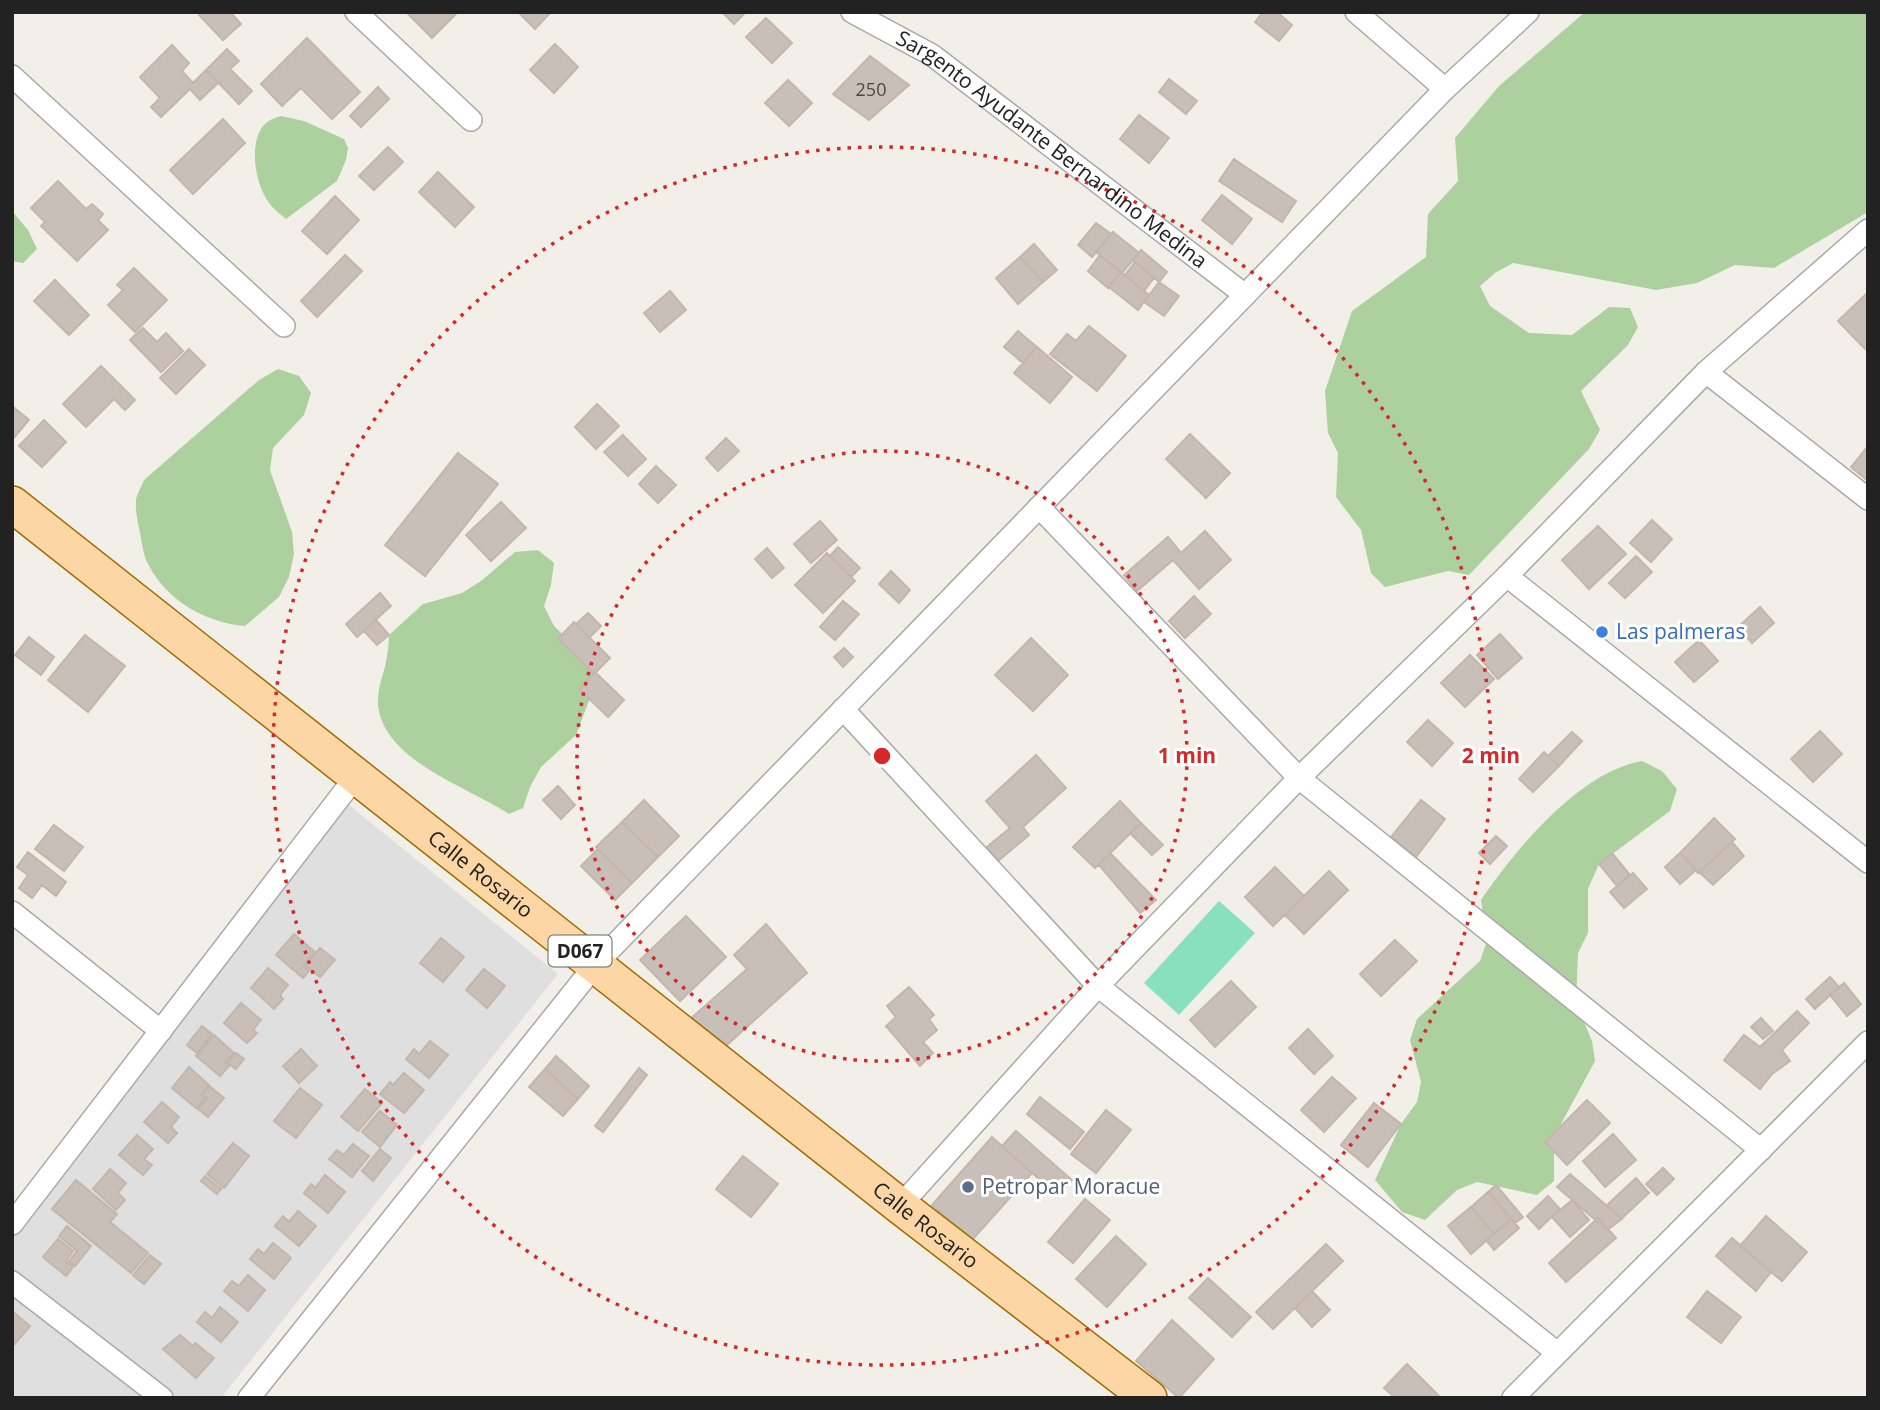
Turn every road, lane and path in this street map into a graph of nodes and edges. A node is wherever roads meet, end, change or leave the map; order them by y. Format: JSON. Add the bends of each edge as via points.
{"nodes":[{"id":1,"x":356,"y":12,"type":"edge"},
{"id":2,"x":852,"y":12,"type":"edge"},
{"id":3,"x":1356,"y":12,"type":"edge"},
{"id":4,"x":1528,"y":12,"type":"edge"},
{"id":5,"x":12,"y":76,"type":"edge"},
{"id":6,"x":1445,"y":89,"type":"junction"},
{"id":7,"x":471,"y":120,"type":"dead end"},
{"id":8,"x":1868,"y":230,"type":"edge"},
{"id":9,"x":1245,"y":295,"type":"junction"},
{"id":10,"x":284,"y":326,"type":"dead end"},
{"id":11,"x":1706,"y":372,"type":"junction"},
{"id":12,"x":1868,"y":499,"type":"edge"},
{"id":13,"x":12,"y":503,"type":"edge"},
{"id":14,"x":1039,"y":507,"type":"junction"},
{"id":15,"x":1507,"y":576,"type":"junction"},
{"id":16,"x":843,"y":709,"type":"junction"},
{"id":17,"x":357,"y":775,"type":"junction"},
{"id":18,"x":1299,"y":778,"type":"junction"},
{"id":19,"x":1868,"y":862,"type":"edge"},
{"id":20,"x":12,"y":912,"type":"edge"},
{"id":21,"x":596,"y":964,"type":"junction"},
{"id":22,"x":1098,"y":986,"type":"junction"},
{"id":23,"x":161,"y":1031,"type":"junction"},
{"id":24,"x":1868,"y":1042,"type":"edge"},
{"id":25,"x":1761,"y":1150,"type":"junction"},
{"id":26,"x":900,"y":1206,"type":"junction"},
{"id":27,"x":12,"y":1224,"type":"edge"},
{"id":28,"x":12,"y":1282,"type":"edge"},
{"id":29,"x":1556,"y":1352,"type":"junction"},
{"id":30,"x":162,"y":1398,"type":"edge"},
{"id":31,"x":249,"y":1398,"type":"edge"},
{"id":32,"x":1149,"y":1398,"type":"edge"},
{"id":33,"x":1513,"y":1398,"type":"edge"}],
"edges":[{"from":1,"to":7,"type":"street"},
{"from":2,"to":9,"type":"street","name":"Sargento Ayudante Bernardino Medina","via":[[932,55]]},
{"from":3,"to":6,"type":"street"},
{"from":4,"to":6,"type":"street"},
{"from":5,"to":10,"type":"street"},
{"from":6,"to":9,"type":"street"},
{"from":8,"to":11,"type":"street"},
{"from":9,"to":14,"type":"street"},
{"from":11,"to":12,"type":"street"},
{"from":11,"to":15,"type":"street"},
{"from":13,"to":17,"type":"main road","name":"Calle Rosario","number":"D067"},
{"from":14,"to":16,"type":"street"},
{"from":14,"to":18,"type":"street"},
{"from":15,"to":18,"type":"street"},
{"from":15,"to":19,"type":"street"},
{"from":16,"to":21,"type":"street"},
{"from":16,"to":22,"type":"street"},
{"from":17,"to":21,"type":"main road","name":"Calle Rosario","number":"D067"},
{"from":17,"to":23,"type":"street"},
{"from":18,"to":22,"type":"street"},
{"from":18,"to":25,"type":"street"},
{"from":20,"to":23,"type":"street"},
{"from":21,"to":26,"type":"main road","name":"Calle Rosario","number":"D067"},
{"from":21,"to":31,"type":"street"},
{"from":22,"to":26,"type":"street"},
{"from":22,"to":29,"type":"street"},
{"from":23,"to":27,"type":"street"},
{"from":24,"to":25,"type":"street"},
{"from":25,"to":29,"type":"street"},
{"from":26,"to":32,"type":"main road","name":"Calle Rosario","number":"D067"},
{"from":28,"to":30,"type":"street"},
{"from":29,"to":33,"type":"street"}]}
